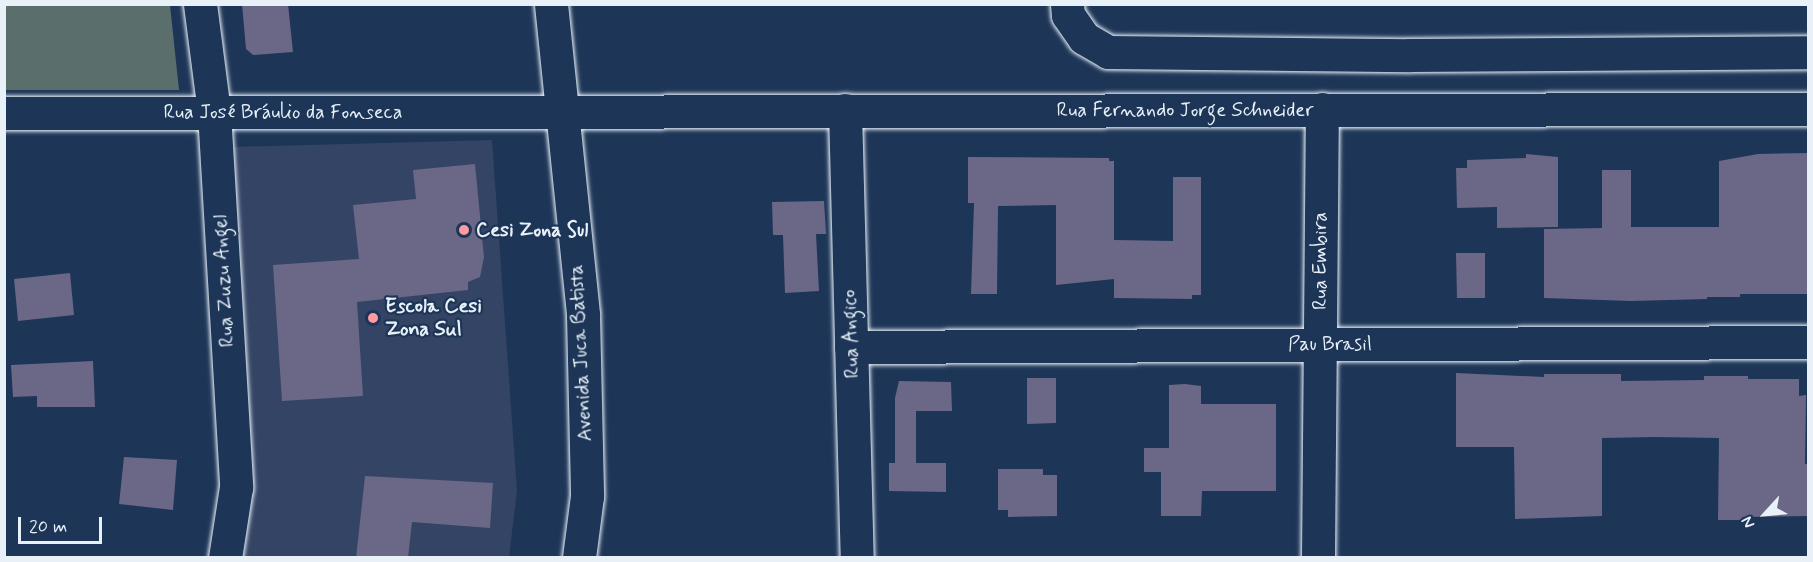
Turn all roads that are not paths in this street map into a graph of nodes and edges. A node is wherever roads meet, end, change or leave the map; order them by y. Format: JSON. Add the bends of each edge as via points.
{"nodes":[{"id":1,"x":200,"y":4,"type":"edge"},
{"id":2,"x":551,"y":4,"type":"edge"},
{"id":3,"x":1066,"y":4,"type":"edge"},
{"id":4,"x":1809,"y":52,"type":"edge"},
{"id":5,"x":1322,"y":109,"type":"junction"},
{"id":6,"x":1809,"y":109,"type":"edge"},
{"id":7,"x":845,"y":110,"type":"junction"},
{"id":8,"x":562,"y":111,"type":"junction"},
{"id":9,"x":214,"y":112,"type":"junction"},
{"id":10,"x":4,"y":113,"type":"edge"},
{"id":11,"x":1809,"y":342,"type":"edge"},
{"id":12,"x":1320,"y":345,"type":"junction"},
{"id":13,"x":851,"y":347,"type":"junction"},
{"id":14,"x":225,"y":558,"type":"edge"},
{"id":15,"x":579,"y":558,"type":"edge"},
{"id":16,"x":857,"y":558,"type":"edge"},
{"id":17,"x":1318,"y":558,"type":"edge"}],
"edges":[{"from":1,"to":9,"type":"street","name":"Rua Zuzu Angel"},
{"from":2,"to":8,"type":"street","name":"Avenida Juca Batista"},
{"from":3,"to":4,"type":"street","via":[[1068,15],[1084,38],[1108,52]]},
{"from":5,"to":6,"type":"street","name":"Rua Fernando Jorge Schneider"},
{"from":5,"to":7,"type":"street","name":"Rua Fernando Jorge Schneider"},
{"from":5,"to":12,"type":"street","name":"Rua Embira"},
{"from":7,"to":8,"type":"street","name":"Rua Fernando Jorge Schneider"},
{"from":7,"to":13,"type":"street","name":"Rua Angico"},
{"from":8,"to":9,"type":"street","name":"Rua José Bráulio da Fonseca"},
{"from":8,"to":15,"type":"street","name":"Avenida Juca Batista","via":[[583,315],[587,496]]},
{"from":9,"to":10,"type":"street","name":"Rua José Bráulio da Fonseca"},
{"from":9,"to":14,"type":"street","name":"Rua Zuzu Angel","via":[[236,487]]},
{"from":11,"to":12,"type":"street","name":"Pau Brasil"},
{"from":12,"to":13,"type":"street","name":"Pau Brasil"},
{"from":12,"to":17,"type":"street","name":"Rua Embira"},
{"from":13,"to":16,"type":"street","name":"Rua Angico"}]}
